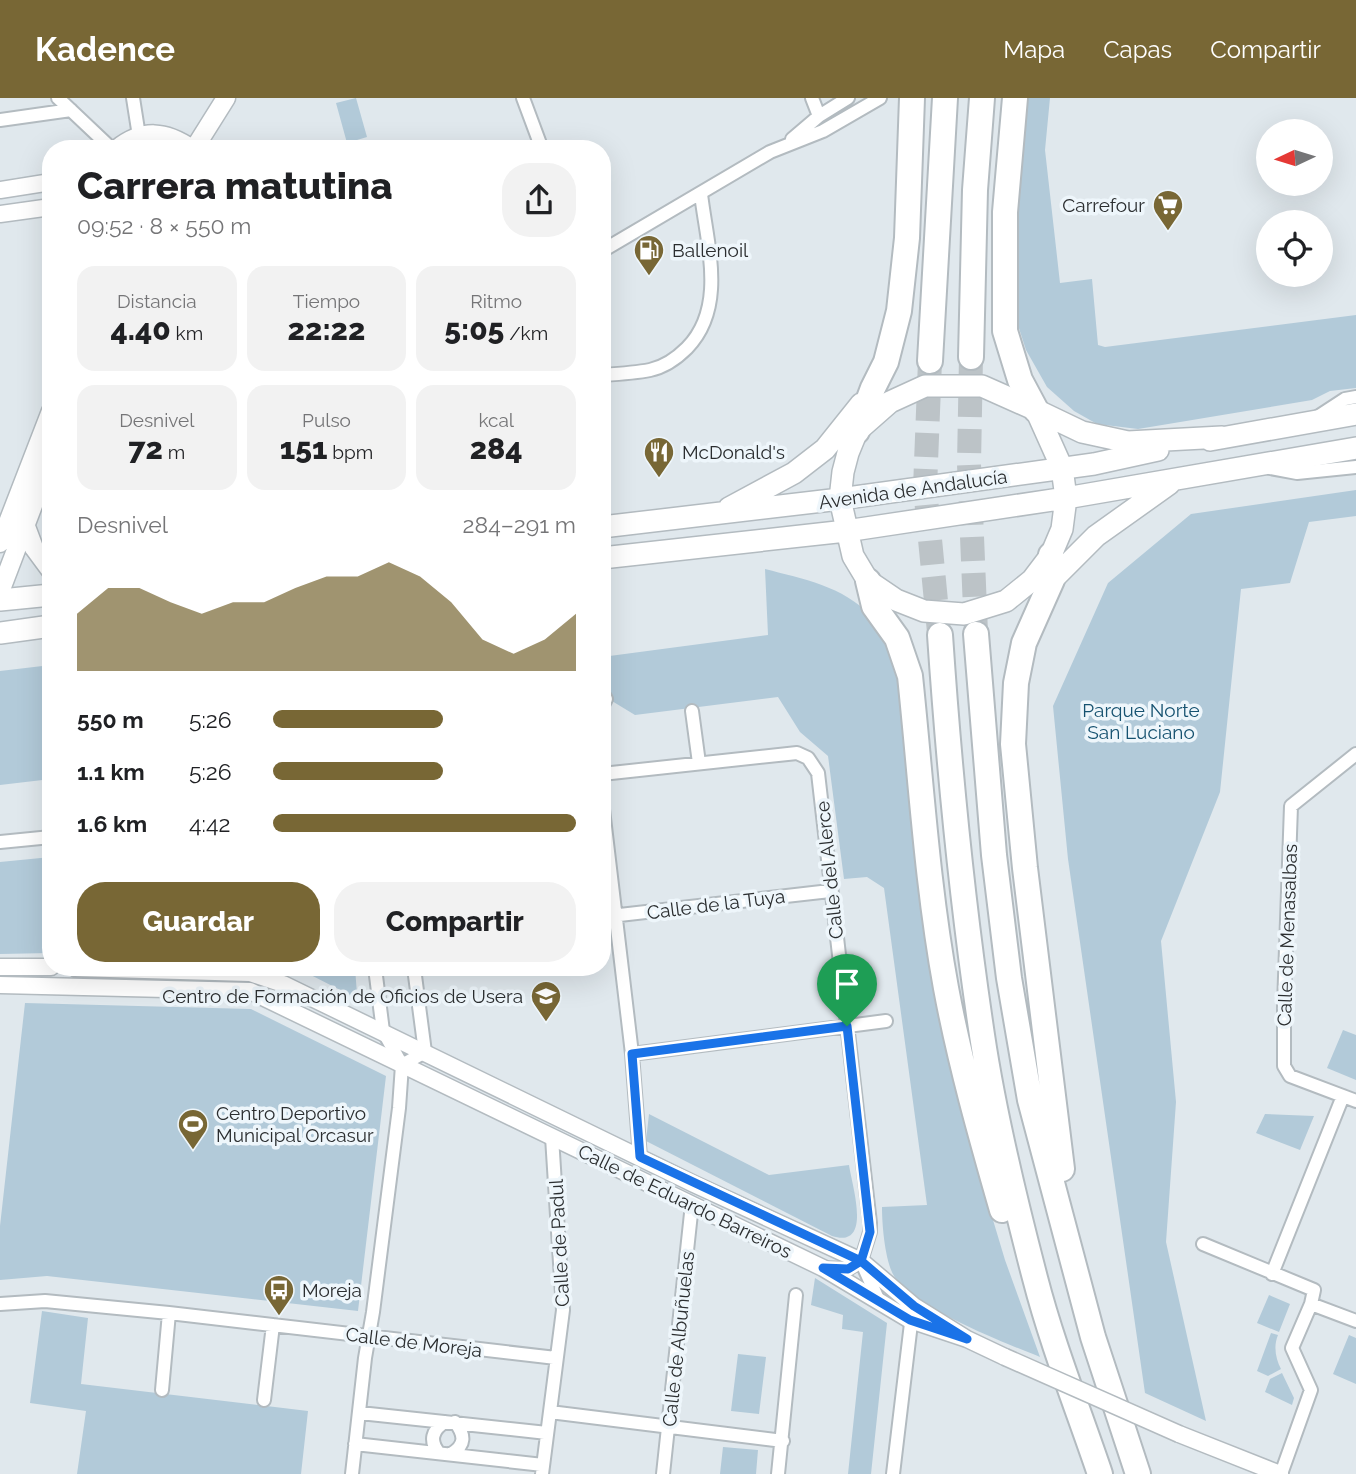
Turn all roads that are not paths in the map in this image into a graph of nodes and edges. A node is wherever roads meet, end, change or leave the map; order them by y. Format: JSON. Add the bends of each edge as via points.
{"nodes":[{"id":1,"x":58,"y":98,"type":"edge"},
{"id":2,"x":133,"y":98,"type":"edge"},
{"id":3,"x":226,"y":98,"type":"edge"},
{"id":4,"x":523,"y":98,"type":"edge"},
{"id":5,"x":812,"y":98,"type":"edge"},
{"id":6,"x":848,"y":98,"type":"edge"},
{"id":7,"x":880,"y":98,"type":"edge"},
{"id":8,"x":912,"y":98,"type":"edge"},
{"id":9,"x":945,"y":98,"type":"edge"},
{"id":10,"x":982,"y":98,"type":"edge"},
{"id":11,"x":1015,"y":98,"type":"edge"},
{"id":12,"x":71,"y":110,"type":"junction"},
{"id":13,"x":818,"y":116,"type":"junction"},
{"id":14,"x":0,"y":120,"type":"edge"},
{"id":15,"x":139,"y":136,"type":"junction"},
{"id":16,"x":104,"y":140,"type":"edge"},
{"id":17,"x":131,"y":140,"type":"edge"},
{"id":18,"x":179,"y":140,"type":"edge"},
{"id":19,"x":199,"y":140,"type":"edge"},
{"id":20,"x":539,"y":140,"type":"edge"},
{"id":21,"x":787,"y":144,"type":"junction"},
{"id":22,"x":42,"y":183,"type":"edge"},
{"id":23,"x":0,"y":190,"type":"edge"},
{"id":24,"x":701,"y":194,"type":"junction"},
{"id":25,"x":42,"y":208,"type":"edge"},
{"id":26,"x":0,"y":214,"type":"edge"},
{"id":27,"x":611,"y":246,"type":"edge"},
{"id":28,"x":971,"y":357,"type":"tunnel mouth"},
{"id":29,"x":930,"y":361,"type":"tunnel mouth"},
{"id":30,"x":611,"y":375,"type":"edge"},
{"id":31,"x":873,"y":388,"type":"junction"},
{"id":32,"x":1356,"y":397,"type":"edge"},
{"id":33,"x":1036,"y":410,"type":"junction"},
{"id":34,"x":1356,"y":414,"type":"edge"},
{"id":35,"x":1309,"y":422,"type":"junction"},
{"id":36,"x":857,"y":431,"type":"junction"},
{"id":37,"x":42,"y":434,"type":"edge"},
{"id":38,"x":1222,"y":437,"type":"junction"},
{"id":39,"x":1356,"y":448,"type":"edge"},
{"id":40,"x":1256,"y":465,"type":"junction"},
{"id":41,"x":1356,"y":467,"type":"edge"},
{"id":42,"x":1062,"y":468,"type":"junction"},
{"id":43,"x":1175,"y":480,"type":"junction"},
{"id":44,"x":42,"y":481,"type":"edge"},
{"id":45,"x":1066,"y":498,"type":"junction"},
{"id":46,"x":840,"y":499,"type":"junction"},
{"id":47,"x":720,"y":513,"type":"junction"},
{"id":48,"x":25,"y":524,"type":"junction"},
{"id":49,"x":611,"y":526,"type":"edge"},
{"id":50,"x":846,"y":531,"type":"junction"},
{"id":51,"x":0,"y":543,"type":"edge"},
{"id":52,"x":1051,"y":555,"type":"junction"},
{"id":53,"x":611,"y":557,"type":"edge"},
{"id":54,"x":42,"y":559,"type":"edge"},
{"id":55,"x":1052,"y":580,"type":"junction"},
{"id":56,"x":868,"y":581,"type":"junction"},
{"id":57,"x":0,"y":592,"type":"edge"},
{"id":58,"x":42,"y":596,"type":"edge"},
{"id":59,"x":0,"y":600,"type":"edge"},
{"id":60,"x":42,"y":628,"type":"edge"},
{"id":61,"x":976,"y":634,"type":"tunnel mouth"},
{"id":62,"x":940,"y":635,"type":"tunnel mouth"},
{"id":63,"x":4,"y":636,"type":"edge"},
{"id":64,"x":692,"y":711,"type":"dead end"},
{"id":65,"x":1356,"y":754,"type":"edge"},
{"id":66,"x":699,"y":763,"type":"junction"},
{"id":67,"x":611,"y":773,"type":"edge"},
{"id":68,"x":42,"y":838,"type":"edge"},
{"id":69,"x":0,"y":842,"type":"edge"},
{"id":70,"x":830,"y":891,"type":"junction"},
{"id":71,"x":611,"y":916,"type":"edge"},
{"id":72,"x":611,"y":928,"type":"edge"},
{"id":73,"x":0,"y":967,"type":"edge"},
{"id":74,"x":42,"y":967,"type":"edge"},
{"id":75,"x":259,"y":976,"type":"edge"},
{"id":76,"x":376,"y":976,"type":"edge"},
{"id":77,"x":415,"y":976,"type":"edge"},
{"id":78,"x":0,"y":985,"type":"edge"},
{"id":79,"x":886,"y":1021,"type":"dead end"},
{"id":80,"x":847,"y":1026,"type":"junction"},
{"id":81,"x":383,"y":1031,"type":"junction"},
{"id":82,"x":425,"y":1052,"type":"junction"},
{"id":83,"x":632,"y":1054,"type":"junction"},
{"id":84,"x":402,"y":1065,"type":"junction"},
{"id":85,"x":1343,"y":1096,"type":"junction"},
{"id":86,"x":1356,"y":1101,"type":"edge"},
{"id":87,"x":552,"y":1137,"type":"junction"},
{"id":88,"x":640,"y":1157,"type":"junction"},
{"id":89,"x":692,"y":1205,"type":"junction"},
{"id":90,"x":1066,"y":1243,"type":"junction"},
{"id":91,"x":1203,"y":1244,"type":"dead end"},
{"id":92,"x":861,"y":1261,"type":"junction"},
{"id":93,"x":823,"y":1268,"type":"junction"},
{"id":94,"x":1272,"y":1274,"type":"junction"},
{"id":95,"x":1035,"y":1280,"type":"junction"},
{"id":96,"x":796,"y":1295,"type":"dead end"},
{"id":97,"x":878,"y":1299,"type":"junction"},
{"id":98,"x":0,"y":1304,"type":"edge"},
{"id":99,"x":1311,"y":1304,"type":"junction"},
{"id":100,"x":169,"y":1313,"type":"junction"},
{"id":101,"x":912,"y":1313,"type":"junction"},
{"id":102,"x":1356,"y":1321,"type":"edge"},
{"id":103,"x":273,"y":1325,"type":"junction"},
{"id":104,"x":368,"y":1336,"type":"junction"},
{"id":105,"x":556,"y":1358,"type":"junction"},
{"id":106,"x":162,"y":1391,"type":"dead end"},
{"id":107,"x":264,"y":1400,"type":"dead end"},
{"id":108,"x":550,"y":1412,"type":"junction"},
{"id":109,"x":360,"y":1413,"type":"junction"},
{"id":110,"x":450,"y":1422,"type":"junction"},
{"id":111,"x":668,"y":1427,"type":"junction"},
{"id":112,"x":547,"y":1433,"type":"junction"},
{"id":113,"x":783,"y":1441,"type":"junction"},
{"id":114,"x":355,"y":1444,"type":"junction"},
{"id":115,"x":445,"y":1454,"type":"junction"},
{"id":116,"x":543,"y":1469,"type":"edge"},
{"id":117,"x":352,"y":1474,"type":"edge"},
{"id":118,"x":663,"y":1474,"type":"edge"},
{"id":119,"x":778,"y":1474,"type":"edge"},
{"id":120,"x":893,"y":1474,"type":"edge"},
{"id":121,"x":1100,"y":1474,"type":"edge"},
{"id":122,"x":1138,"y":1474,"type":"edge"},
{"id":123,"x":1280,"y":1474,"type":"edge"}],
"edges":[{"from":1,"to":12,"type":"street"},
{"from":2,"to":15,"type":"street"},
{"from":3,"to":19,"type":"main road"},
{"from":4,"to":20,"type":"street"},
{"from":5,"to":13,"type":"street"},
{"from":6,"to":13,"type":"street"},
{"from":7,"to":21,"type":"street","via":[[823,131]]},
{"from":8,"to":31,"type":"highway","via":[[907,238],[899,311],[886,362]]},
{"from":9,"to":29,"type":"highway"},
{"from":10,"to":28,"type":"highway"},
{"from":11,"to":33,"type":"highway","via":[[1005,212],[1005,331],[1020,380]]},
{"from":12,"to":14,"type":"street"},
{"from":12,"to":16,"type":"street"},
{"from":13,"to":21,"type":"street"},
{"from":15,"to":17,"type":"main road"},
{"from":15,"to":18,"type":"main road","via":[[159,134]]},
{"from":21,"to":24,"type":"street"},
{"from":22,"to":23,"type":"street"},
{"from":24,"to":27,"type":"street"},
{"from":24,"to":30,"type":"street","via":[[712,282],[707,318],[692,343],[668,363]]},
{"from":25,"to":26,"type":"street"},
{"from":31,"to":36,"type":"highway"},
{"from":31,"to":47,"type":"main road","via":[[825,449],[794,472]]},
{"from":32,"to":35,"type":"street","name":"Avenida de Andalucía"},
{"from":33,"to":36,"type":"main road","name":"Avenida de Andalucía","via":[[982,386],[925,386],[890,402]]},
{"from":33,"to":38,"type":"main road","name":"Avenida de Andalucía","via":[[1082,432],[1128,442]]},
{"from":33,"to":42,"type":"main road"},
{"from":34,"to":35,"type":"main road","name":"Avenida de Andalucía"},
{"from":35,"to":38,"type":"main road","name":"Avenida de Andalucía"},
{"from":36,"to":46,"type":"main road","via":[[843,472]]},
{"from":37,"to":51,"type":"main road"},
{"from":38,"to":42,"type":"main road","name":"Avenida de Andalucía"},
{"from":39,"to":40,"type":"main road","name":"Avenida de Andalucía"},
{"from":40,"to":41,"type":"street","name":"Avenida de Andalucía","via":[[1297,473]]},
{"from":40,"to":43,"type":"main road","name":"Avenida de Andalucía"},
{"from":42,"to":45,"type":"main road"},
{"from":42,"to":46,"type":"main road","name":"Avenida de Andalucía"},
{"from":43,"to":45,"type":"main road","name":"Avenida de Andalucía"},
{"from":43,"to":55,"type":"main road","name":"Avenida de Andalucía","via":[[1096,536]]},
{"from":44,"to":48,"type":"main road"},
{"from":45,"to":50,"type":"main road","name":"Avenida de Andalucía"},
{"from":45,"to":52,"type":"main road","via":[[1062,529]]},
{"from":46,"to":47,"type":"main road","name":"Avenida de Andalucía"},
{"from":46,"to":50,"type":"main road"},
{"from":47,"to":49,"type":"main road","name":"Avenida de Andalucía"},
{"from":48,"to":54,"type":"main road"},
{"from":48,"to":57,"type":"main road"},
{"from":50,"to":53,"type":"main road","name":"Avenida de Andalucía"},
{"from":50,"to":56,"type":"main road","via":[[853,556]]},
{"from":52,"to":55,"type":"highway"},
{"from":52,"to":56,"type":"main road","via":[[1032,580],[1006,601],[964,614],[924,611],[896,600]]},
{"from":55,"to":90,"type":"highway","via":[[1024,643],[1016,683],[1013,744],[1067,1206]]},
{"from":56,"to":95,"type":"highway","via":[[874,606],[897,638],[910,676],[936,925],[973,1108],[1009,1234]]},
{"from":58,"to":59,"type":"main road"},
{"from":60,"to":63,"type":"main road"},
{"from":61,"to":90,"type":"highway","via":[[1009,978],[1030,1100]]},
{"from":62,"to":95,"type":"highway","via":[[949,755],[982,1035]]},
{"from":64,"to":66,"type":"street"},
{"from":65,"to":85,"type":"street","name":"Calle de Menasalbas","via":[[1291,806],[1287,909],[1284,1066],[1290,1076]]},
{"from":66,"to":67,"type":"street","name":"Calle del Alerce"},
{"from":66,"to":70,"type":"street","name":"Calle del Alerce","via":[[797,753],[808,758],[818,773]]},
{"from":68,"to":69,"type":"street"},
{"from":70,"to":71,"type":"street","name":"Calle de la Tuya"},
{"from":70,"to":80,"type":"street","name":"Calle del Alerce"},
{"from":72,"to":83,"type":"street"},
{"from":73,"to":74,"type":"street"},
{"from":75,"to":81,"type":"street","name":"Calle de Eduardo Barreiros"},
{"from":76,"to":81,"type":"street"},
{"from":77,"to":82,"type":"street"},
{"from":78,"to":84,"type":"street","name":"Calle de Eduardo Barreiros","via":[[250,992]]},
{"from":79,"to":80,"type":"street"},
{"from":80,"to":83,"type":"street"},
{"from":80,"to":92,"type":"street","name":"Calle del Alerce","via":[[870,1223]]},
{"from":81,"to":82,"type":"street","name":"Calle de Eduardo Barreiros"},
{"from":81,"to":84,"type":"street"},
{"from":82,"to":84,"type":"street"},
{"from":82,"to":88,"type":"street","name":"Calle de Eduardo Barreiros"},
{"from":83,"to":88,"type":"street"},
{"from":84,"to":87,"type":"street","name":"Calle de Eduardo Barreiros"},
{"from":84,"to":104,"type":"street"},
{"from":85,"to":86,"type":"street","name":"Calle de Menasalbas"},
{"from":85,"to":94,"type":"street"},
{"from":87,"to":89,"type":"street","name":"Calle de Eduardo Barreiros"},
{"from":87,"to":105,"type":"street","name":"Calle de Padul","via":[[563,1310]]},
{"from":88,"to":92,"type":"street","name":"Calle de Eduardo Barreiros"},
{"from":89,"to":93,"type":"street","name":"Calle de Eduardo Barreiros"},
{"from":89,"to":111,"type":"street","name":"Calle de Albuñuelas"},
{"from":90,"to":122,"type":"highway"},
{"from":91,"to":94,"type":"street"},
{"from":92,"to":93,"type":"street","via":[[848,1269]]},
{"from":92,"to":97,"type":"street"},
{"from":92,"to":101,"type":"street","name":"Calle de Eduardo Barreiros"},
{"from":93,"to":97,"type":"street","name":"Calle de Eduardo Barreiros"},
{"from":94,"to":99,"type":"street","via":[[1314,1290]]},
{"from":95,"to":121,"type":"highway"},
{"from":96,"to":113,"type":"street"},
{"from":97,"to":101,"type":"street","name":"Calle de Eduardo Barreiros"},
{"from":98,"to":100,"type":"street","name":"Calle de Moreja","via":[[45,1301]]},
{"from":99,"to":102,"type":"street"},
{"from":99,"to":123,"type":"street","via":[[1292,1348],[1311,1390]]},
{"from":100,"to":103,"type":"street","name":"Calle de Moreja"},
{"from":100,"to":106,"type":"street"},
{"from":101,"to":120,"type":"street"},
{"from":101,"to":123,"type":"street","name":"Calle de Eduardo Barreiros","bridge":true,"via":[[1179,1434]]},
{"from":103,"to":104,"type":"street","name":"Calle de Moreja"},
{"from":103,"to":107,"type":"street"},
{"from":104,"to":105,"type":"street","name":"Calle de Moreja"},
{"from":104,"to":109,"type":"street"},
{"from":105,"to":108,"type":"street","name":"Calle de Padul"},
{"from":108,"to":111,"type":"street"},
{"from":108,"to":112,"type":"street","name":"Calle de Padul"},
{"from":109,"to":110,"type":"street"},
{"from":109,"to":114,"type":"street"},
{"from":110,"to":112,"type":"street"},
{"from":110,"to":115,"type":"street","via":[[463,1441],[458,1450]]},
{"from":110,"to":115,"type":"street","via":[[436,1428],[432,1438],[434,1447]]},
{"from":111,"to":113,"type":"street"},
{"from":111,"to":118,"type":"street","name":"Calle de Albuñuelas"},
{"from":112,"to":116,"type":"street","name":"Calle de Padul"},
{"from":113,"to":119,"type":"street"},
{"from":114,"to":115,"type":"street"},
{"from":114,"to":117,"type":"street"},
{"from":115,"to":116,"type":"street"}]}
